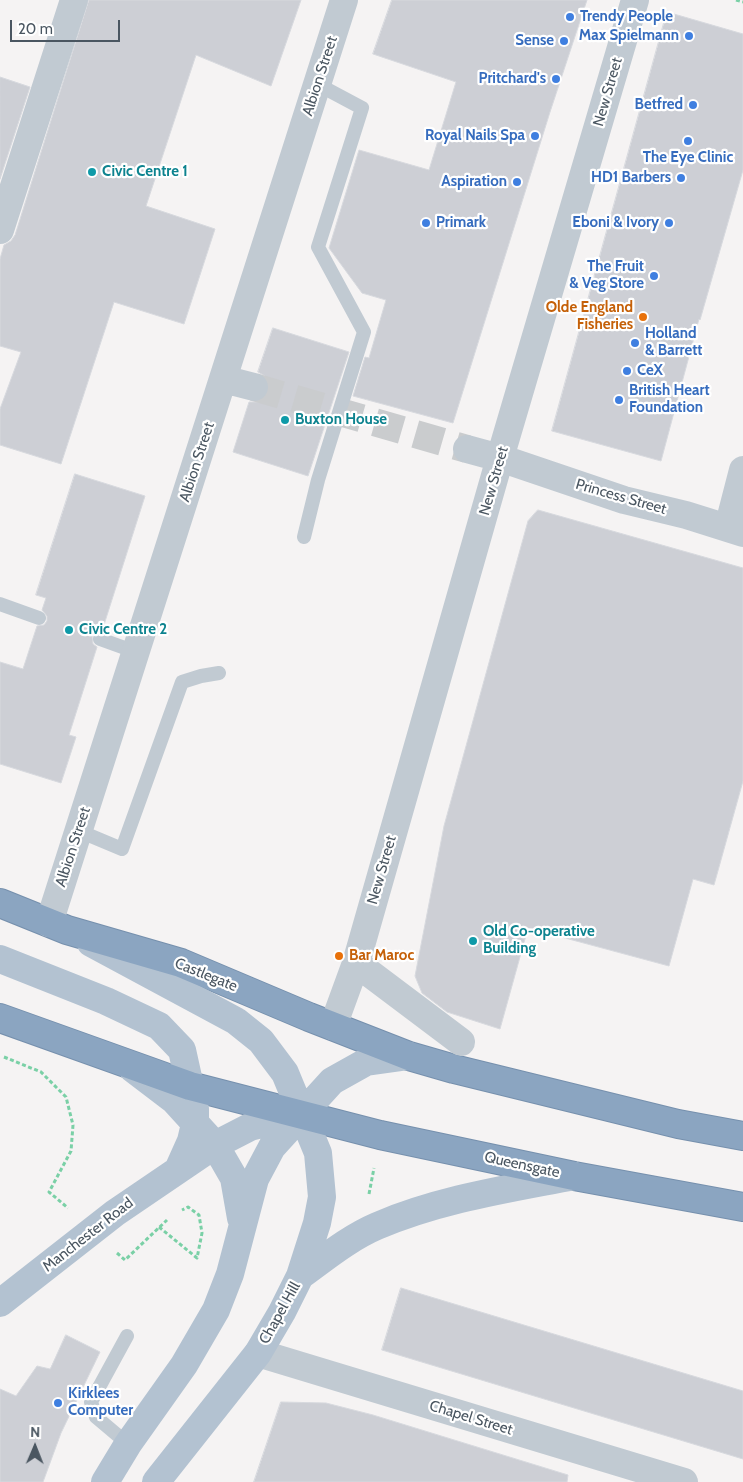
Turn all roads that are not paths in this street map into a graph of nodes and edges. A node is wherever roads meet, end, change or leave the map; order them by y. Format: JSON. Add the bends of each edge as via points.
{"nodes":[{"id":1,"x":74,"y":0,"type":"edge"},
{"id":2,"x":635,"y":0,"type":"edge"},
{"id":3,"x":342,"y":7,"type":"edge"},
{"id":4,"x":317,"y":84,"type":"junction"},
{"id":5,"x":0,"y":230,"type":"edge"},
{"id":6,"x":223,"y":379,"type":"junction"},
{"id":7,"x":254,"y":387,"type":"tunnel mouth"},
{"id":8,"x":467,"y":449,"type":"tunnel mouth"},
{"id":9,"x":500,"y":458,"type":"junction"},
{"id":10,"x":743,"y":470,"type":"edge"},
{"id":11,"x":735,"y":530,"type":"edge"},
{"id":12,"x":304,"y":537,"type":"dead end"},
{"id":13,"x":0,"y":604,"type":"edge"},
{"id":14,"x":40,"y":618,"type":"dead end"},
{"id":15,"x":100,"y":640,"type":"dead end"},
{"id":16,"x":136,"y":652,"type":"junction"},
{"id":17,"x":220,"y":673,"type":"dead end"},
{"id":18,"x":79,"y":831,"type":"junction"},
{"id":19,"x":0,"y":903,"type":"edge"},
{"id":20,"x":58,"y":926,"type":"junction"},
{"id":21,"x":0,"y":959,"type":"edge"},
{"id":22,"x":356,"y":962,"type":"junction"},
{"id":23,"x":0,"y":1019,"type":"edge"},
{"id":24,"x":333,"y":1026,"type":"junction"},
{"id":25,"x":461,"y":1042,"type":"dead end"},
{"id":26,"x":409,"y":1056,"type":"junction"},
{"id":27,"x":125,"y":1064,"type":"junction"},
{"id":28,"x":190,"y":1086,"type":"junction"},
{"id":29,"x":302,"y":1114,"type":"junction"},
{"id":30,"x":195,"y":1124,"type":"junction"},
{"id":31,"x":743,"y":1136,"type":"edge"},
{"id":32,"x":214,"y":1145,"type":"junction"},
{"id":33,"x":178,"y":1170,"type":"junction"},
{"id":34,"x":574,"y":1176,"type":"junction"},
{"id":35,"x":743,"y":1207,"type":"edge"},
{"id":36,"x":242,"y":1227,"type":"junction"},
{"id":37,"x":300,"y":1276,"type":"junction"},
{"id":38,"x":0,"y":1303,"type":"edge"},
{"id":39,"x":127,"y":1336,"type":"dead end"},
{"id":40,"x":258,"y":1353,"type":"junction"},
{"id":41,"x":128,"y":1444,"type":"junction"},
{"id":42,"x":105,"y":1482,"type":"edge"},
{"id":43,"x":156,"y":1482,"type":"edge"},
{"id":44,"x":684,"y":1482,"type":"edge"}],
"edges":[{"from":1,"to":5,"type":"street"},
{"from":2,"to":9,"type":"street","name":"New Street"},
{"from":3,"to":4,"type":"street","name":"Albion Street"},
{"from":4,"to":6,"type":"street","name":"Albion Street"},
{"from":4,"to":12,"type":"lane","via":[[362,108],[318,247],[364,332],[318,480]]},
{"from":6,"to":7,"type":"street"},
{"from":6,"to":16,"type":"street","name":"Albion Street"},
{"from":8,"to":9,"type":"street","name":"Princess Street"},
{"from":9,"to":11,"type":"street","name":"Princess Street","via":[[624,500]]},
{"from":9,"to":22,"type":"street","name":"New Street"},
{"from":10,"to":11,"type":"street"},
{"from":13,"to":14,"type":"lane"},
{"from":15,"to":16,"type":"lane"},
{"from":16,"to":18,"type":"street","name":"Albion Street"},
{"from":17,"to":18,"type":"lane","via":[[182,682],[122,849]]},
{"from":18,"to":20,"type":"street","name":"Albion Street"},
{"from":19,"to":20,"type":"highway","name":"Castlegate"},
{"from":20,"to":24,"type":"highway","name":"Castlegate","via":[[181,963]]},
{"from":20,"to":29,"type":"main road","name":"Chapel Hill","via":[[236,1022],[261,1041],[285,1073]]},
{"from":21,"to":28,"type":"main road","via":[[159,1026],[182,1050]]},
{"from":22,"to":24,"type":"street","name":"New Street"},
{"from":22,"to":25,"type":"street"},
{"from":23,"to":27,"type":"highway"},
{"from":24,"to":26,"type":"highway","name":"Castlegate"},
{"from":26,"to":29,"type":"main road","via":[[366,1062],[332,1080]]},
{"from":26,"to":31,"type":"highway","via":[[669,1122]]},
{"from":27,"to":28,"type":"highway"},
{"from":27,"to":30,"type":"main road","via":[[174,1100]]},
{"from":28,"to":29,"type":"highway"},
{"from":28,"to":30,"type":"main road"},
{"from":29,"to":32,"type":"main road","name":"Manchester Road","via":[[250,1127]]},
{"from":29,"to":34,"type":"highway","name":"Queensgate","via":[[380,1135]]},
{"from":29,"to":36,"type":"main road","via":[[272,1147],[255,1179]]},
{"from":29,"to":37,"type":"main road","name":"Chapel Hill","via":[[318,1153],[322,1197]]},
{"from":30,"to":32,"type":"main road"},
{"from":30,"to":33,"type":"main road"},
{"from":32,"to":33,"type":"main road","name":"Manchester Road"},
{"from":32,"to":36,"type":"main road","via":[[234,1178]]},
{"from":33,"to":38,"type":"main road","name":"Manchester Road","via":[[115,1213]]},
{"from":34,"to":35,"type":"highway","name":"Queensgate"},
{"from":34,"to":37,"type":"main road","via":[[455,1200],[376,1226]]},
{"from":36,"to":41,"type":"main road","via":[[230,1274],[216,1310],[184,1365]]},
{"from":37,"to":40,"type":"main road","name":"Chapel Hill"},
{"from":39,"to":41,"type":"lane","via":[[91,1402],[96,1417]]},
{"from":40,"to":43,"type":"main road","name":"Chapel Hill"},
{"from":40,"to":44,"type":"street","name":"Chapel Street"},
{"from":41,"to":42,"type":"main road"}]}
